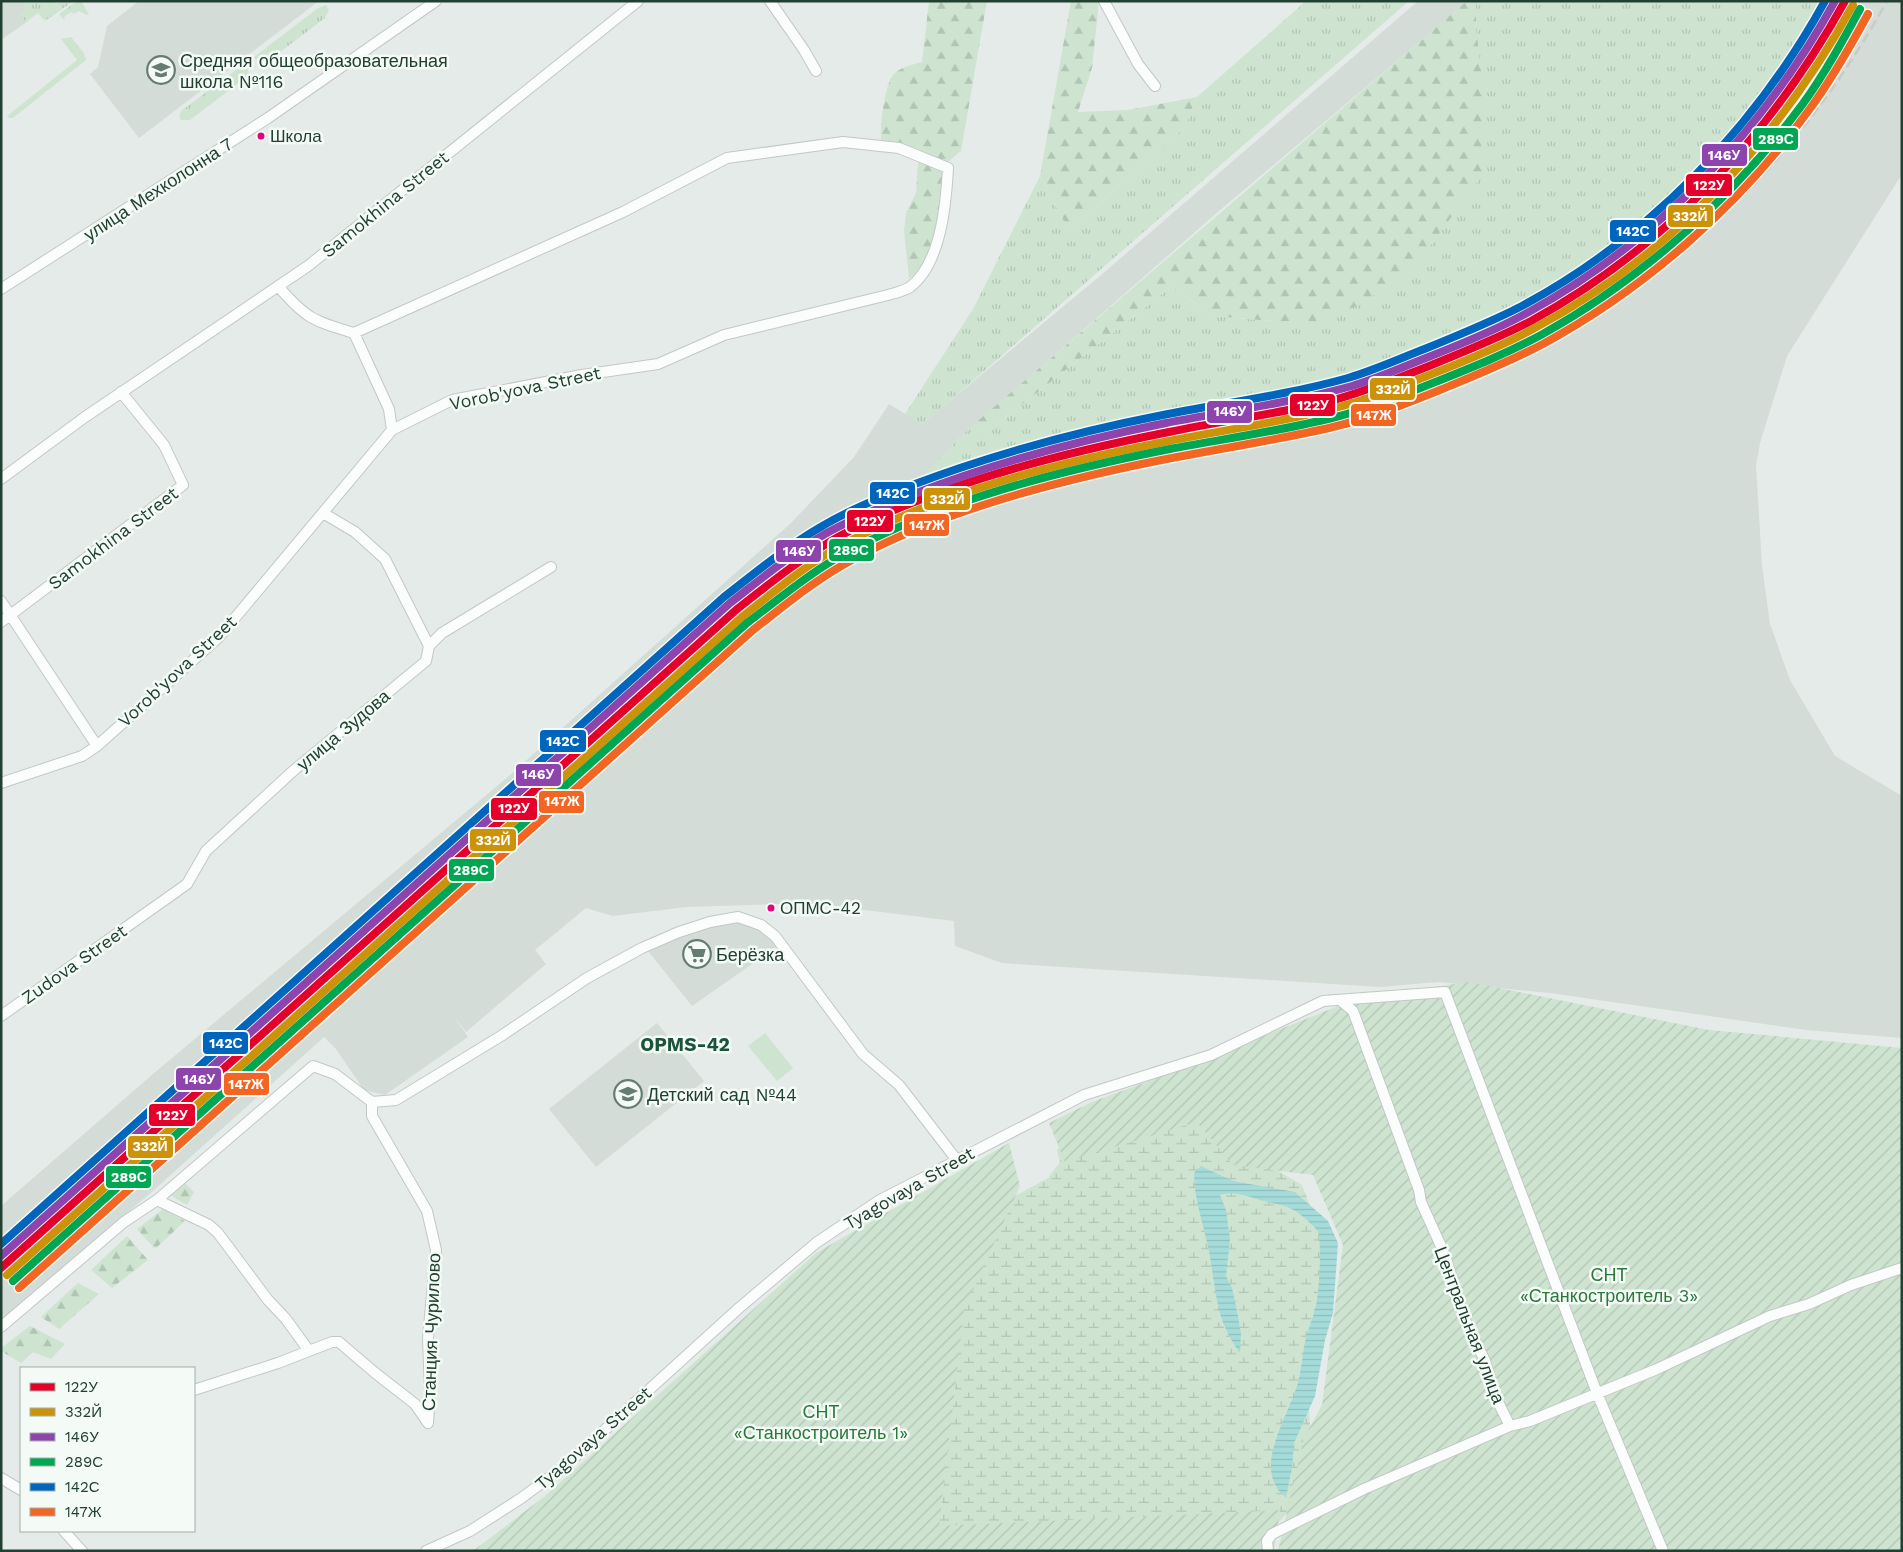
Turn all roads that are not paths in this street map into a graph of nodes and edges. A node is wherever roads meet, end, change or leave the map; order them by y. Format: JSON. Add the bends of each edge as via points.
{"nodes":[{"id":1,"x":436,"y":1,"type":"edge"},
{"id":2,"x":638,"y":1,"type":"edge"},
{"id":3,"x":770,"y":1,"type":"edge"},
{"id":4,"x":1104,"y":1,"type":"edge"},
{"id":5,"x":816,"y":71,"type":"dead end"},
{"id":6,"x":1155,"y":86,"type":"dead end"},
{"id":7,"x":278,"y":286,"type":"junction"},
{"id":8,"x":1,"y":289,"type":"edge"},
{"id":9,"x":354,"y":333,"type":"junction"},
{"id":10,"x":121,"y":392,"type":"junction"},
{"id":11,"x":392,"y":430,"type":"junction"},
{"id":12,"x":1,"y":479,"type":"edge"},
{"id":13,"x":322,"y":513,"type":"junction"},
{"id":14,"x":551,"y":567,"type":"dead end"},
{"id":15,"x":1,"y":601,"type":"edge"},
{"id":16,"x":12,"y":616,"type":"junction"},
{"id":17,"x":1,"y":622,"type":"edge"},
{"id":18,"x":429,"y":646,"type":"junction"},
{"id":19,"x":97,"y":746,"type":"junction"},
{"id":20,"x":1,"y":783,"type":"edge"},
{"id":21,"x":1340,"y":1000,"type":"junction"},
{"id":22,"x":1,"y":1016,"type":"edge"},
{"id":23,"x":372,"y":1102,"type":"junction"},
{"id":24,"x":956,"y":1159,"type":"junction"},
{"id":25,"x":157,"y":1200,"type":"junction"},
{"id":26,"x":1902,"y":1268,"type":"edge"},
{"id":27,"x":1,"y":1327,"type":"edge"},
{"id":28,"x":309,"y":1351,"type":"junction"},
{"id":29,"x":195,"y":1390,"type":"edge"},
{"id":30,"x":1597,"y":1393,"type":"junction"},
{"id":31,"x":1510,"y":1426,"type":"junction"},
{"id":32,"x":1,"y":1478,"type":"edge"},
{"id":33,"x":20,"y":1489,"type":"edge"},
{"id":34,"x":65,"y":1532,"type":"edge"},
{"id":35,"x":82,"y":1551,"type":"edge"},
{"id":36,"x":426,"y":1551,"type":"edge"},
{"id":37,"x":1268,"y":1551,"type":"edge"},
{"id":38,"x":1663,"y":1551,"type":"edge"}],
"edges":[{"from":1,"to":8,"type":"street","name":"улица Мехколонна 7","via":[[268,118]]},
{"from":2,"to":7,"type":"street","name":"Samokhina Street","via":[[308,266]]},
{"from":3,"to":5,"type":"street"},
{"from":4,"to":6,"type":"street","via":[[1138,64]]},
{"from":7,"to":9,"type":"street","via":[[298,309],[317,322]]},
{"from":7,"to":10,"type":"street","name":"Samokhina Street"},
{"from":9,"to":11,"type":"street","via":[[389,409]]},
{"from":9,"to":11,"type":"street","name":"Vorob'yova Street","via":[[622,212],[727,158],[843,142],[899,148],[948,168],[945,214],[930,262],[910,287],[724,334],[658,364],[452,400]]},
{"from":10,"to":12,"type":"street","name":"Samokhina Street"},
{"from":10,"to":16,"type":"street","name":"Samokhina Street","via":[[164,445],[183,485]]},
{"from":11,"to":13,"type":"street","name":"Vorob'yova Street"},
{"from":13,"to":18,"type":"street","via":[[355,532],[385,559]]},
{"from":13,"to":19,"type":"street","name":"Vorob'yova Street","via":[[219,637]]},
{"from":14,"to":18,"type":"street","name":"улица Зудова","via":[[442,633]]},
{"from":15,"to":16,"type":"street"},
{"from":16,"to":17,"type":"street","name":"Samokhina Street"},
{"from":16,"to":19,"type":"street"},
{"from":18,"to":22,"type":"street","name":"улица Зудова","via":[[426,661],[293,772],[206,852],[187,884]]},
{"from":19,"to":20,"type":"street","name":"Vorob'yova Street","via":[[82,756]]},
{"from":21,"to":24,"type":"street","name":"Tyagovaya Street","via":[[1323,1002],[1211,1055],[1084,1095]]},
{"from":21,"to":30,"type":"street","name":"Tyagovaya Street","via":[[1445,992]]},
{"from":21,"to":31,"type":"street","name":"Центральная улица","via":[[1353,1010],[1421,1202],[1445,1255],[1464,1318]]},
{"from":23,"to":24,"type":"street","via":[[396,1100],[501,1036],[587,978],[642,948],[702,924],[738,917],[762,925],[775,936],[863,1054],[899,1085]]},
{"from":23,"to":25,"type":"street","via":[[335,1074],[313,1066]]},
{"from":23,"to":28,"type":"street","name":"Станция Чурилово","via":[[372,1116],[427,1211],[436,1250],[428,1338],[428,1423],[415,1404],[339,1342]]},
{"from":24,"to":36,"type":"street","name":"Tyagovaya Street","via":[[880,1200],[816,1243],[739,1308],[565,1466],[520,1500],[470,1531]]},
{"from":25,"to":27,"type":"street","via":[[124,1222]]},
{"from":25,"to":28,"type":"street","via":[[218,1233]]},
{"from":26,"to":30,"type":"street","name":"Центральная улица","via":[[1770,1316]]},
{"from":28,"to":29,"type":"street","name":"Станция Чурилово"},
{"from":30,"to":31,"type":"street","name":"Центральная улица"},
{"from":30,"to":38,"type":"street"},
{"from":31,"to":37,"type":"street","via":[[1364,1489],[1272,1534],[1267,1541]]},
{"from":32,"to":33,"type":"street"},
{"from":34,"to":35,"type":"street"}]}
